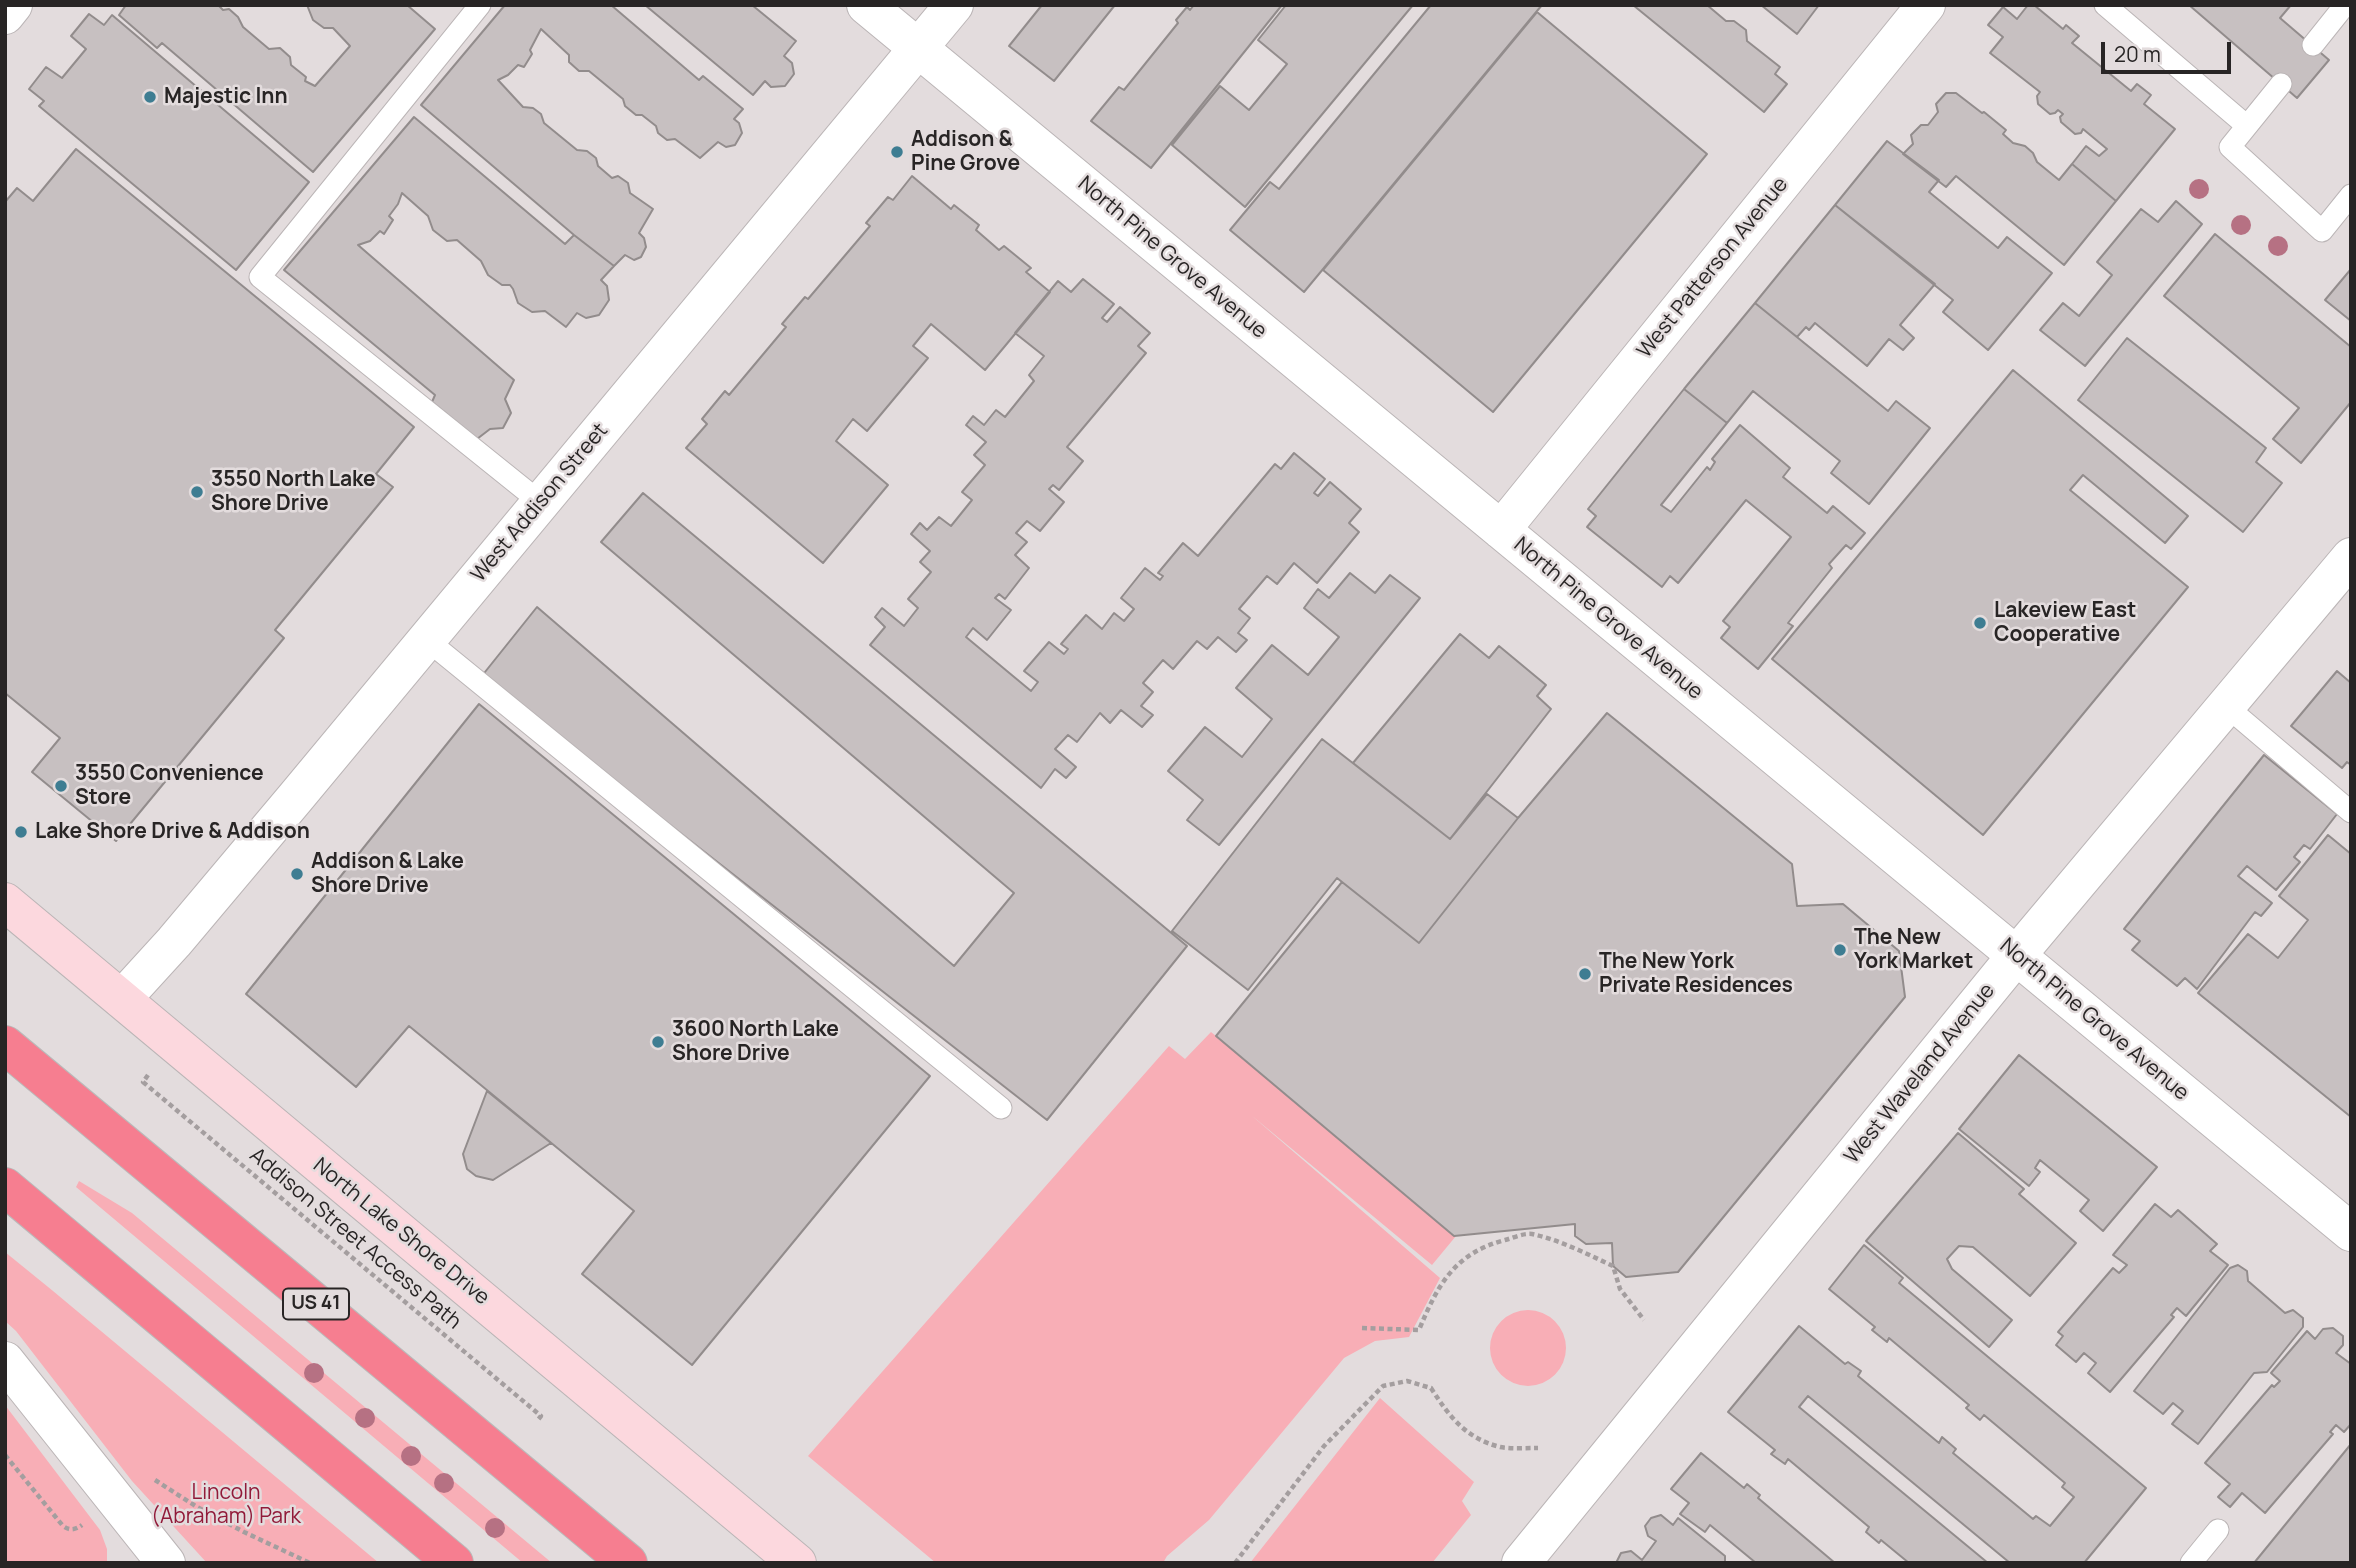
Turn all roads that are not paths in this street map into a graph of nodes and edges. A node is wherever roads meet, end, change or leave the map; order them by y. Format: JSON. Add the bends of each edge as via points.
{"nodes":[{"id":1,"x":13,"y":5,"type":"edge"},
{"id":2,"x":480,"y":5,"type":"edge"},
{"id":3,"x":866,"y":5,"type":"edge"},
{"id":4,"x":954,"y":5,"type":"edge"},
{"id":5,"x":1926,"y":5,"type":"edge"},
{"id":6,"x":2105,"y":5,"type":"edge"},
{"id":7,"x":2345,"y":5,"type":"edge"},
{"id":8,"x":5,"y":15,"type":"edge"},
{"id":9,"x":2313,"y":45,"type":"dead end"},
{"id":10,"x":918,"y":48,"type":"junction"},
{"id":11,"x":2281,"y":84,"type":"dead end"},
{"id":12,"x":2247,"y":126,"type":"junction"},
{"id":13,"x":2351,"y":195,"type":"edge"},
{"id":14,"x":540,"y":502,"type":"junction"},
{"id":15,"x":1501,"y":530,"type":"junction"},
{"id":16,"x":2351,"y":557,"type":"edge"},
{"id":17,"x":427,"y":639,"type":"junction"},
{"id":18,"x":2226,"y":706,"type":"junction"},
{"id":19,"x":2351,"y":811,"type":"edge"},
{"id":20,"x":5,"y":902,"type":"edge"},
{"id":21,"x":2016,"y":956,"type":"junction"},
{"id":22,"x":122,"y":999,"type":"junction"},
{"id":23,"x":5,"y":1045,"type":"edge"},
{"id":24,"x":1001,"y":1108,"type":"dead end"},
{"id":25,"x":5,"y":1187,"type":"edge"},
{"id":26,"x":2351,"y":1233,"type":"edge"},
{"id":27,"x":5,"y":1362,"type":"edge"},
{"id":28,"x":2218,"y":1530,"type":"dead end"},
{"id":29,"x":160,"y":1561,"type":"edge"},
{"id":30,"x":454,"y":1563,"type":"edge"},
{"id":31,"x":628,"y":1563,"type":"edge"},
{"id":32,"x":797,"y":1563,"type":"edge"},
{"id":33,"x":1521,"y":1563,"type":"edge"},
{"id":34,"x":2191,"y":1563,"type":"edge"}],
"edges":[{"from":1,"to":8,"type":"street"},
{"from":2,"to":14,"type":"lane","via":[[260,277]]},
{"from":3,"to":10,"type":"street","name":"North Pine Grove Avenue"},
{"from":4,"to":10,"type":"street","name":"West Addison Street"},
{"from":5,"to":15,"type":"street","name":"West Patterson Avenue"},
{"from":6,"to":12,"type":"lane"},
{"from":7,"to":9,"type":"lane"},
{"from":10,"to":14,"type":"street","name":"West Addison Street"},
{"from":10,"to":15,"type":"street","name":"North Pine Grove Avenue"},
{"from":11,"to":12,"type":"lane"},
{"from":12,"to":13,"type":"lane","via":[[2230,147],[2322,231]]},
{"from":14,"to":17,"type":"street","name":"West Addison Street"},
{"from":15,"to":21,"type":"street","name":"North Pine Grove Avenue"},
{"from":16,"to":18,"type":"street","name":"West Waveland Avenue"},
{"from":17,"to":22,"type":"street","name":"West Addison Street"},
{"from":17,"to":24,"type":"lane"},
{"from":18,"to":19,"type":"lane"},
{"from":18,"to":21,"type":"street","name":"West Waveland Avenue"},
{"from":20,"to":22,"type":"main road","name":"North Lake Shore Drive"},
{"from":21,"to":26,"type":"street","name":"North Pine Grove Avenue"},
{"from":21,"to":33,"type":"street","name":"West Waveland Avenue"},
{"from":22,"to":32,"type":"main road","name":"North Lake Shore Drive"},
{"from":23,"to":31,"type":"highway","number":"US 41"},
{"from":25,"to":30,"type":"highway"},
{"from":27,"to":29,"type":"street"},
{"from":28,"to":34,"type":"lane"}]}
